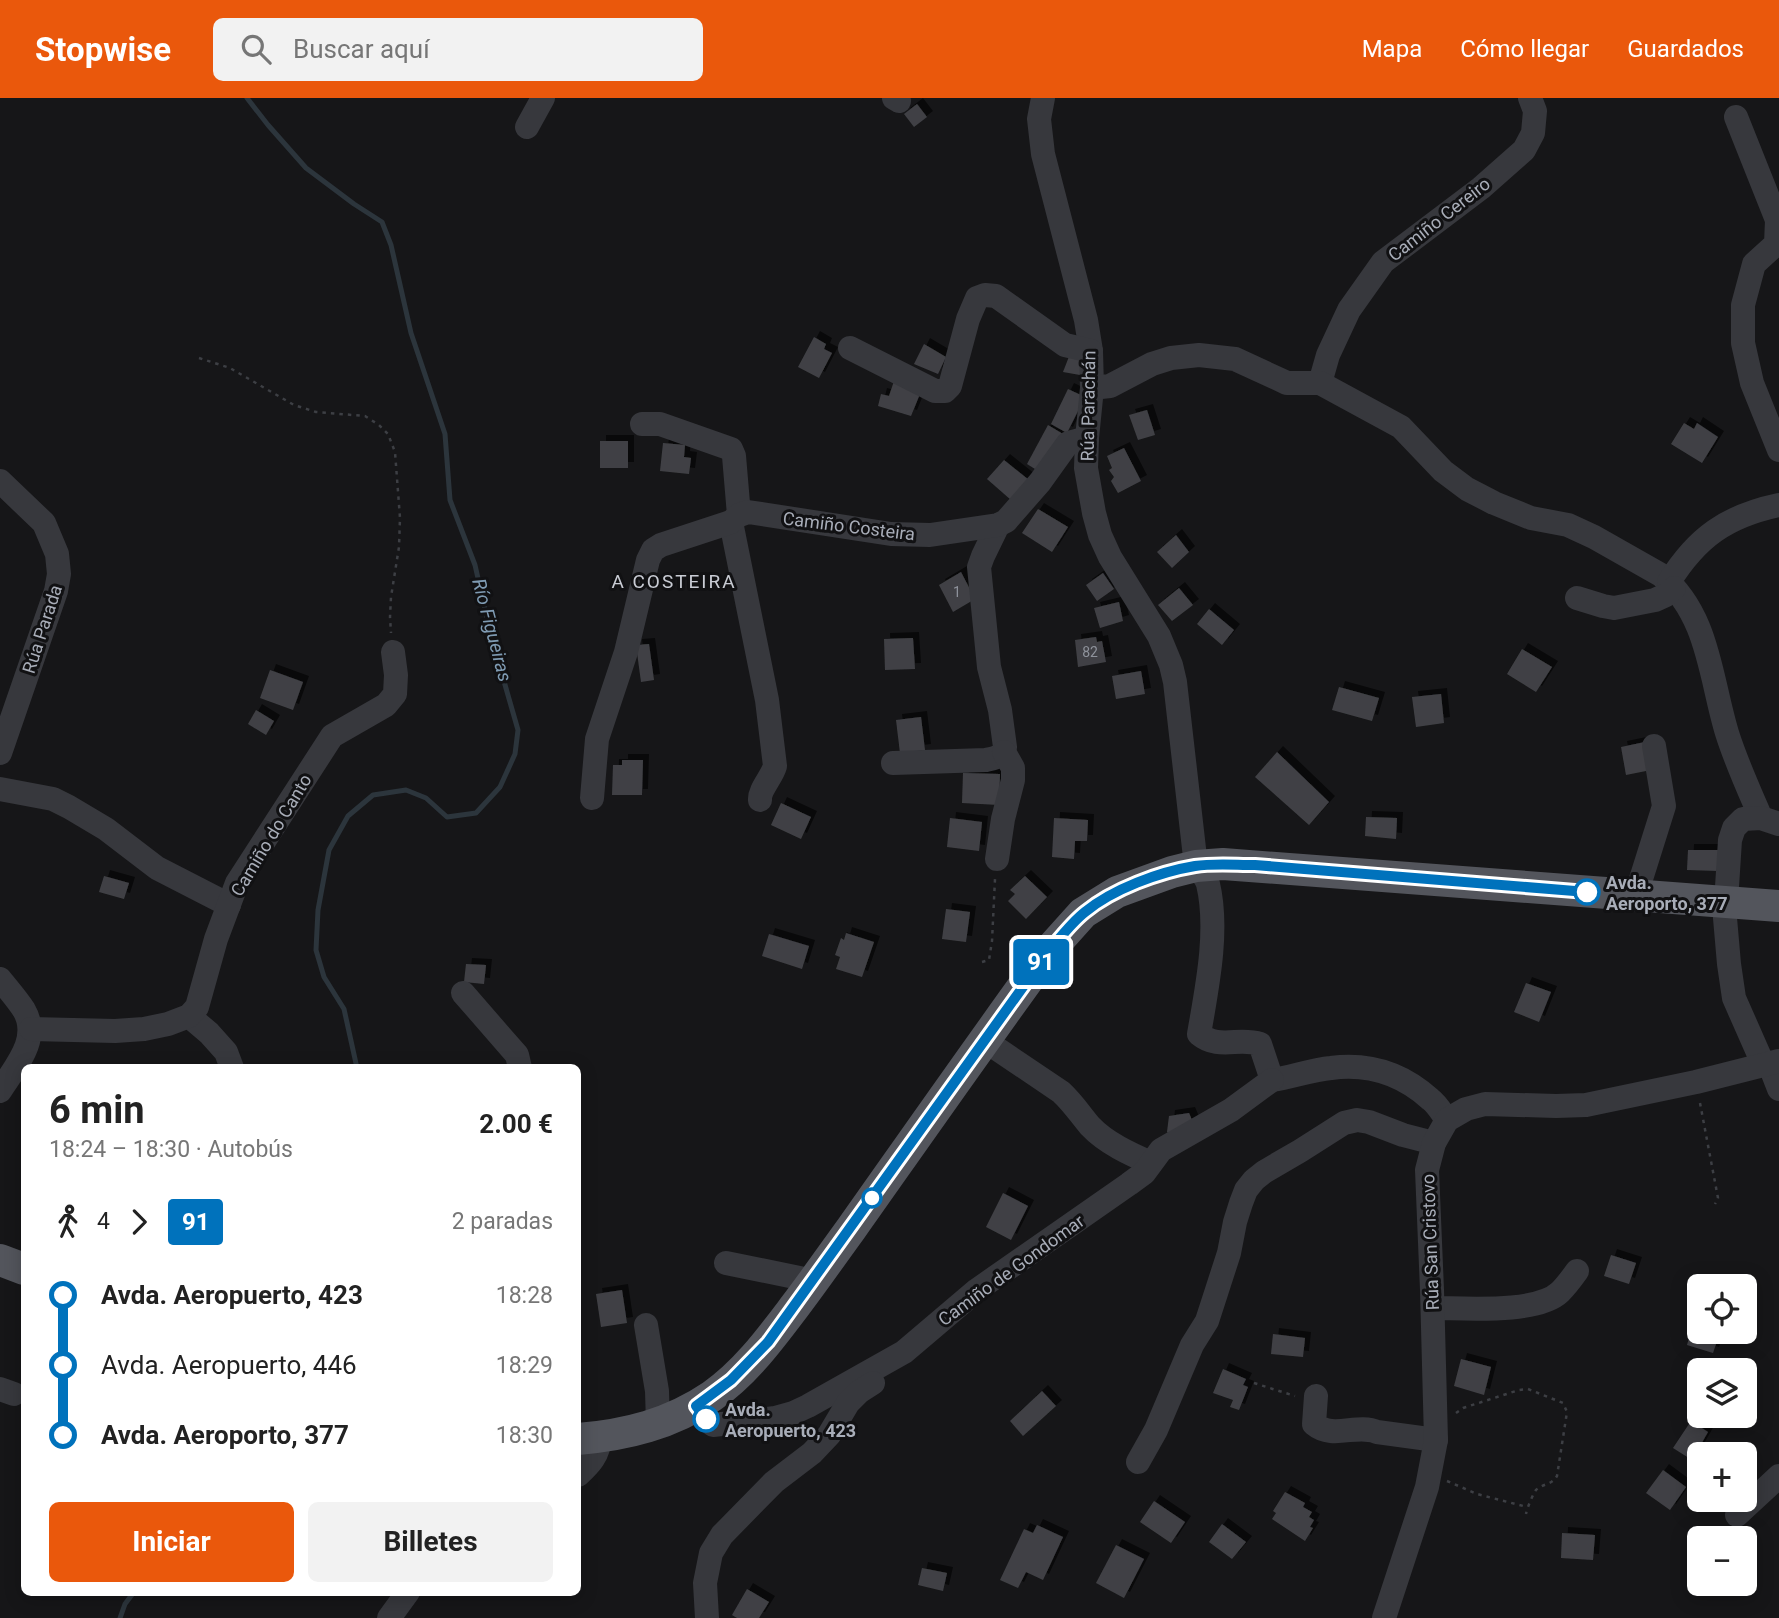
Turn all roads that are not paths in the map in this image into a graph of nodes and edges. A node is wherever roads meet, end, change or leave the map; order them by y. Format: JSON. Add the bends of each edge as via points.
{"nodes":[{"id":1,"x":543,"y":98,"type":"edge"},
{"id":2,"x":1043,"y":98,"type":"edge"},
{"id":3,"x":1530,"y":98,"type":"edge"},
{"id":4,"x":1736,"y":117,"type":"dead end"},
{"id":5,"x":527,"y":127,"type":"dead end"},
{"id":6,"x":850,"y":348,"type":"dead end"},
{"id":7,"x":1091,"y":351,"type":"junction"},
{"id":8,"x":1320,"y":383,"type":"junction"},
{"id":9,"x":1092,"y":388,"type":"junction"},
{"id":10,"x":642,"y":424,"type":"dead end"},
{"id":11,"x":1087,"y":438,"type":"junction"},
{"id":12,"x":1779,"y":450,"type":"edge"},
{"id":13,"x":0,"y":481,"type":"edge"},
{"id":14,"x":1779,"y":505,"type":"edge"},
{"id":15,"x":735,"y":519,"type":"junction"},
{"id":16,"x":999,"y":525,"type":"junction"},
{"id":17,"x":1672,"y":585,"type":"junction"},
{"id":18,"x":1577,"y":598,"type":"dead end"},
{"id":19,"x":393,"y":652,"type":"road end"},
{"id":20,"x":1654,"y":746,"type":"dead end"},
{"id":21,"x":1004,"y":752,"type":"junction"},
{"id":22,"x":0,"y":753,"type":"edge"},
{"id":23,"x":893,"y":763,"type":"dead end"},
{"id":24,"x":0,"y":789,"type":"edge"},
{"id":25,"x":592,"y":798,"type":"dead end"},
{"id":26,"x":760,"y":800,"type":"dead end"},
{"id":27,"x":1770,"y":821,"type":"edge"},
{"id":28,"x":997,"y":859,"type":"road end"},
{"id":29,"x":1196,"y":866,"type":"junction"},
{"id":30,"x":1640,"y":895,"type":"junction"},
{"id":31,"x":1726,"y":902,"type":"junction"},
{"id":32,"x":229,"y":905,"type":"junction"},
{"id":33,"x":1779,"y":906,"type":"edge"},
{"id":34,"x":0,"y":979,"type":"edge"},
{"id":35,"x":463,"y":993,"type":"dead end"},
{"id":36,"x":189,"y":1016,"type":"junction"},
{"id":37,"x":31,"y":1029,"type":"junction"},
{"id":38,"x":984,"y":1040,"type":"junction"},
{"id":39,"x":1772,"y":1062,"type":"edge"},
{"id":40,"x":230,"y":1064,"type":"edge"},
{"id":41,"x":519,"y":1064,"type":"edge"},
{"id":42,"x":1272,"y":1080,"type":"junction"},
{"id":43,"x":1779,"y":1089,"type":"edge"},
{"id":44,"x":0,"y":1091,"type":"edge"},
{"id":45,"x":1447,"y":1120,"type":"junction"},
{"id":46,"x":1433,"y":1143,"type":"junction"},
{"id":47,"x":1152,"y":1163,"type":"junction"},
{"id":48,"x":0,"y":1261,"type":"edge"},
{"id":49,"x":726,"y":1263,"type":"dead end"},
{"id":50,"x":21,"y":1268,"type":"edge"},
{"id":51,"x":1577,"y":1271,"type":"dead end"},
{"id":52,"x":814,"y":1281,"type":"junction"},
{"id":53,"x":1433,"y":1308,"type":"junction"},
{"id":54,"x":646,"y":1325,"type":"dead end"},
{"id":55,"x":927,"y":1331,"type":"junction"},
{"id":56,"x":1315,"y":1399,"type":"road end"},
{"id":57,"x":696,"y":1406,"type":"junction"},
{"id":58,"x":658,"y":1424,"type":"junction"},
{"id":59,"x":588,"y":1438,"type":"edge"},
{"id":60,"x":1436,"y":1440,"type":"junction"},
{"id":61,"x":1138,"y":1462,"type":"dead end"},
{"id":62,"x":581,"y":1472,"type":"edge"},
{"id":63,"x":1779,"y":1476,"type":"edge"},
{"id":64,"x":1737,"y":1515,"type":"dead end"},
{"id":65,"x":405,"y":1596,"type":"edge"},
{"id":66,"x":389,"y":1618,"type":"edge"},
{"id":67,"x":707,"y":1618,"type":"edge"},
{"id":68,"x":1384,"y":1618,"type":"edge"}],
"edges":[{"from":1,"to":5,"type":"street"},
{"from":2,"to":7,"type":"street","name":"Rúa Parachán","via":[[1039,119],[1043,154]]},
{"from":3,"to":8,"type":"street","name":"Camiño Cereiro","via":[[1535,111],[1533,133],[1524,150],[1384,262],[1349,310]]},
{"from":4,"to":12,"type":"street","via":[[1777,220],[1776,244],[1754,264],[1743,305],[1743,343],[1752,383]]},
{"from":6,"to":7,"type":"street","via":[[935,391],[945,391],[968,319],[977,298],[985,295],[996,296],[1065,345]]},
{"from":7,"to":9,"type":"street","name":"Rúa Parachán"},
{"from":8,"to":9,"type":"street","via":[[1287,383],[1235,359],[1199,355],[1171,358],[1110,386]]},
{"from":8,"to":17,"type":"street","via":[[1401,428],[1467,489],[1531,518],[1568,525],[1594,537]]},
{"from":9,"to":11,"type":"street","name":"Rúa Parachán"},
{"from":10,"to":15,"type":"street","via":[[660,424],[731,449]]},
{"from":11,"to":16,"type":"street","via":[[1068,443],[1040,482]]},
{"from":11,"to":29,"type":"street","name":"Rúa Parachán","via":[[1086,468],[1100,535],[1171,665]]},
{"from":13,"to":22,"type":"street","name":"Rúa Parada","via":[[44,523],[57,554],[59,574]]},
{"from":14,"to":17,"type":"street","via":[[1714,530],[1682,561]]},
{"from":15,"to":16,"type":"street","name":"Camiño Costeira","via":[[748,512],[901,535]]},
{"from":15,"to":25,"type":"street","name":"Camiño Costeira","via":[[653,550],[597,739]]},
{"from":15,"to":26,"type":"street","via":[[775,766]]},
{"from":16,"to":21,"type":"street","via":[[979,567]]},
{"from":17,"to":18,"type":"street","via":[[1656,600],[1614,608]]},
{"from":17,"to":27,"type":"street","via":[[1704,639],[1732,750]]},
{"from":19,"to":32,"type":"street","name":"Camiño do Canto","via":[[395,694],[386,705],[332,736],[237,883]]},
{"from":20,"to":30,"type":"street","via":[[1664,806]]},
{"from":21,"to":23,"type":"street","via":[[986,760]]},
{"from":21,"to":28,"type":"street","via":[[1013,768],[1013,780]]},
{"from":24,"to":32,"type":"street","via":[[53,799],[69,807],[158,868]]},
{"from":27,"to":31,"type":"street","via":[[1743,819],[1734,828]]},
{"from":29,"to":30,"type":"main road","via":[[1255,865]]},
{"from":29,"to":38,"type":"main road","via":[[1118,892],[1083,913],[1048,952]]},
{"from":29,"to":42,"type":"street","via":[[1207,881],[1212,921],[1209,981],[1199,1034],[1207,1041],[1260,1044]]},
{"from":30,"to":31,"type":"main road"},
{"from":31,"to":33,"type":"main road"},
{"from":31,"to":39,"type":"street","via":[[1734,998],[1760,1057]]},
{"from":32,"to":36,"type":"street","name":"Camiño do Canto","via":[[197,1007]]},
{"from":34,"to":37,"type":"street","via":[[25,1012]]},
{"from":35,"to":41,"type":"street","via":[[517,1055]]},
{"from":36,"to":37,"type":"street","via":[[168,1024],[116,1031]]},
{"from":36,"to":40,"type":"street","via":[[226,1052]]},
{"from":37,"to":44,"type":"street","via":[[26,1051]]},
{"from":38,"to":47,"type":"street","via":[[1061,1092],[1108,1140]]},
{"from":38,"to":52,"type":"main road"},
{"from":39,"to":43,"type":"street"},
{"from":39,"to":45,"type":"street","via":[[1586,1105],[1485,1104]]},
{"from":42,"to":45,"type":"street","name":"Camiño de Gondomar","via":[[1329,1068],[1386,1071],[1432,1100]]},
{"from":42,"to":47,"type":"street","name":"Camiño de Gondomar","via":[[1231,1110],[1161,1150]]},
{"from":45,"to":46,"type":"street","name":"Rúa San Cristovo"},
{"from":46,"to":53,"type":"street","name":"Rúa San Cristovo","via":[[1427,1170]]},
{"from":46,"to":61,"type":"street","via":[[1357,1120],[1344,1123],[1254,1180],[1238,1212],[1207,1321]]},
{"from":47,"to":55,"type":"street","name":"Camiño de Gondomar"},
{"from":48,"to":50,"type":"main road"},
{"from":49,"to":52,"type":"street"},
{"from":51,"to":53,"type":"street","via":[[1559,1293],[1541,1303]]},
{"from":52,"to":57,"type":"main road","via":[[750,1362]]},
{"from":53,"to":60,"type":"street","name":"Rúa San Cristovo"},
{"from":54,"to":58,"type":"street"},
{"from":55,"to":57,"type":"street","name":"Camiño de Gondomar","via":[[904,1352],[793,1413],[713,1424]]},
{"from":55,"to":67,"type":"street","via":[[925,1350],[907,1366],[859,1392],[829,1435],[722,1535],[710,1553],[705,1583]]},
{"from":56,"to":60,"type":"street","via":[[1314,1424],[1321,1430],[1368,1428]]},
{"from":57,"to":58,"type":"main road"},
{"from":58,"to":59,"type":"main road"},
{"from":59,"to":62,"type":"street","via":[[599,1449]]},
{"from":60,"to":68,"type":"street","name":"Rúa San Cristovo","via":[[1427,1487]]},
{"from":63,"to":64,"type":"street"},
{"from":65,"to":66,"type":"street"}]}
